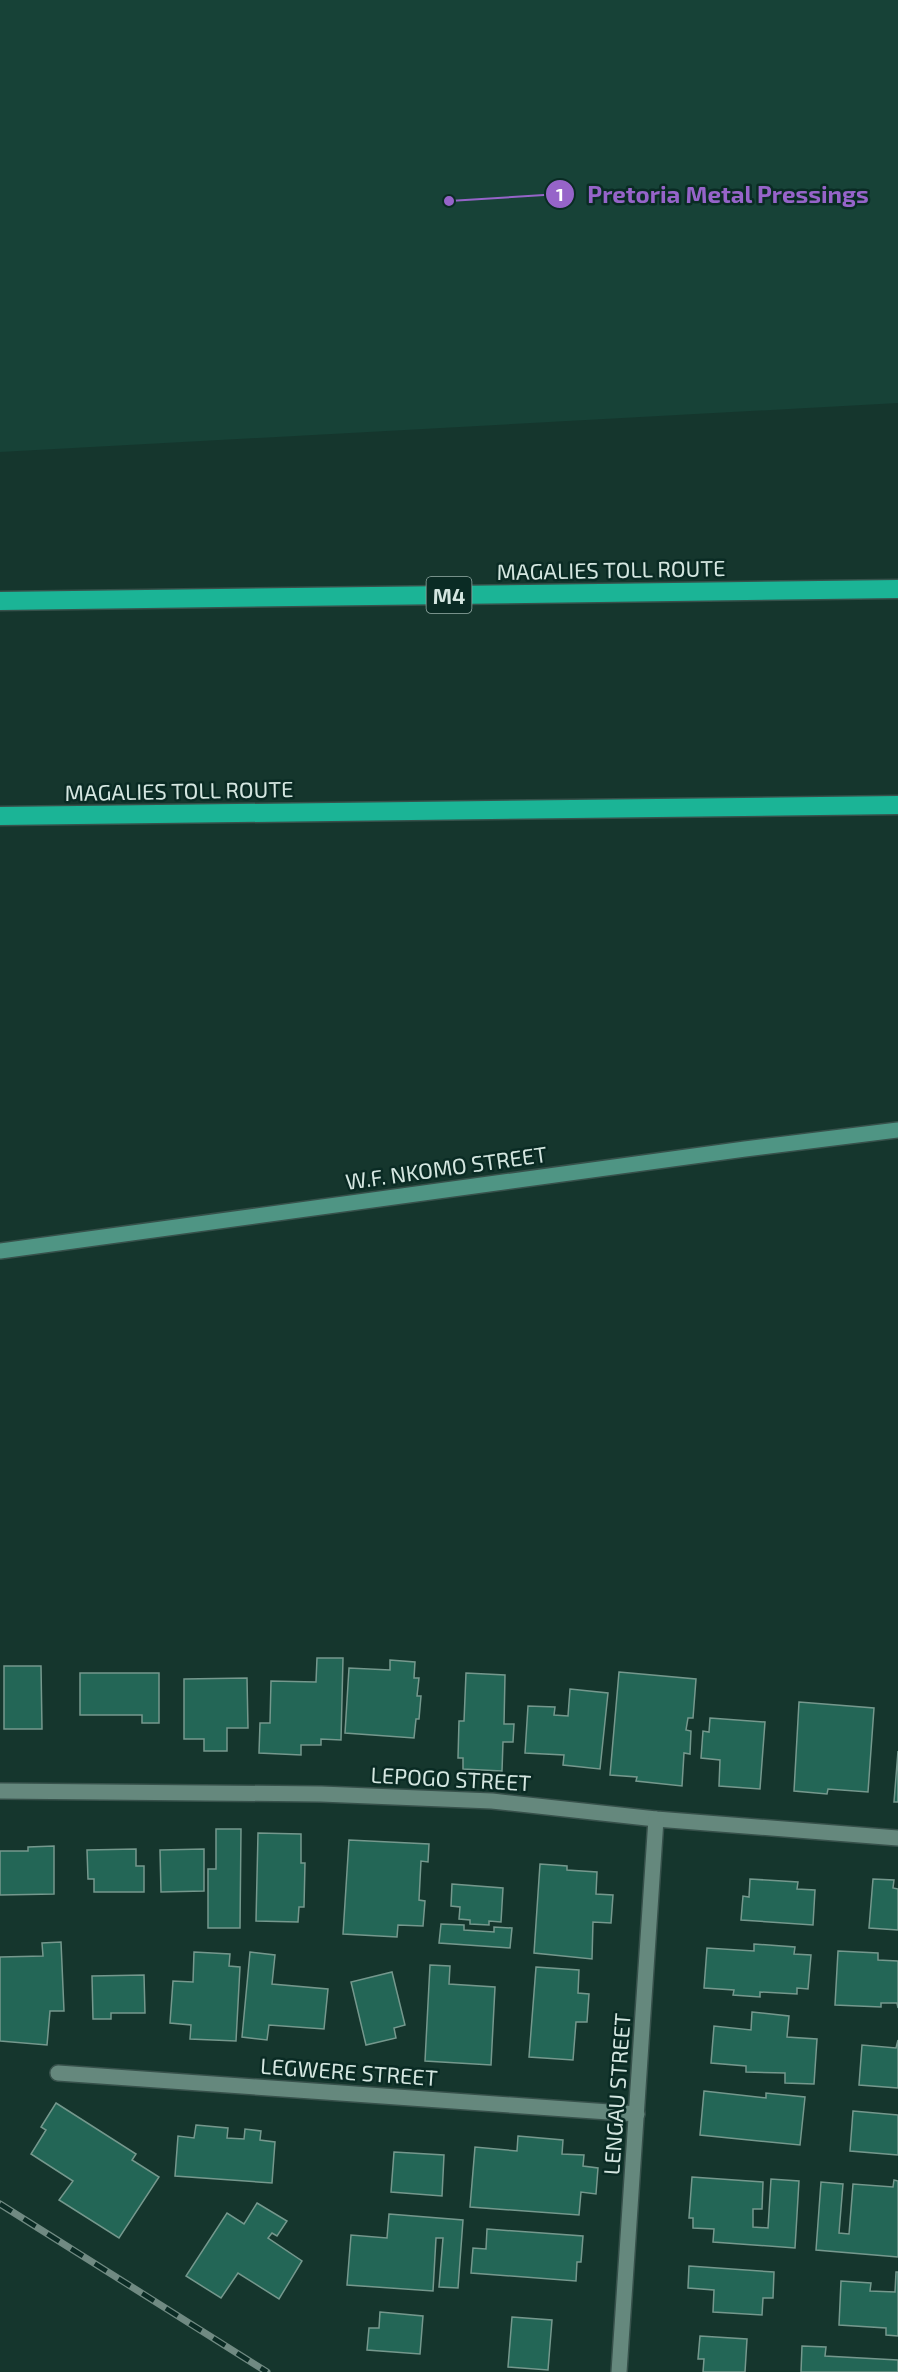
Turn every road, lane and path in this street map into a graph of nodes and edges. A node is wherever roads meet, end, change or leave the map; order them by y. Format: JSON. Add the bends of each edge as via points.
{"nodes":[{"id":1,"x":898,"y":589,"type":"edge"},
{"id":2,"x":0,"y":601,"type":"edge"},
{"id":3,"x":898,"y":805,"type":"edge"},
{"id":4,"x":0,"y":816,"type":"edge"},
{"id":5,"x":898,"y":1130,"type":"edge"},
{"id":6,"x":0,"y":1251,"type":"edge"},
{"id":7,"x":0,"y":1791,"type":"edge"},
{"id":8,"x":656,"y":1819,"type":"junction"},
{"id":9,"x":898,"y":1838,"type":"edge"},
{"id":10,"x":58,"y":2073,"type":"dead end"},
{"id":11,"x":637,"y":2114,"type":"junction"},
{"id":12,"x":619,"y":2372,"type":"edge"}],
"edges":[{"from":1,"to":2,"type":"highway","name":"MAGALIES TOLL ROUTE","number":"M4"},
{"from":3,"to":4,"type":"highway","name":"MAGALIES TOLL ROUTE"},
{"from":5,"to":6,"type":"main road","name":"W.F. NKOMO STREET"},
{"from":7,"to":8,"type":"street","name":"LEPOGO STREET","via":[[321,1794],[492,1801]]},
{"from":8,"to":9,"type":"street","name":"LEPOGO STREET"},
{"from":8,"to":11,"type":"street","name":"LENGAU STREET"},
{"from":10,"to":11,"type":"street","name":"LEGWERE STREET"},
{"from":11,"to":12,"type":"street","name":"LENGAU STREET"}]}
